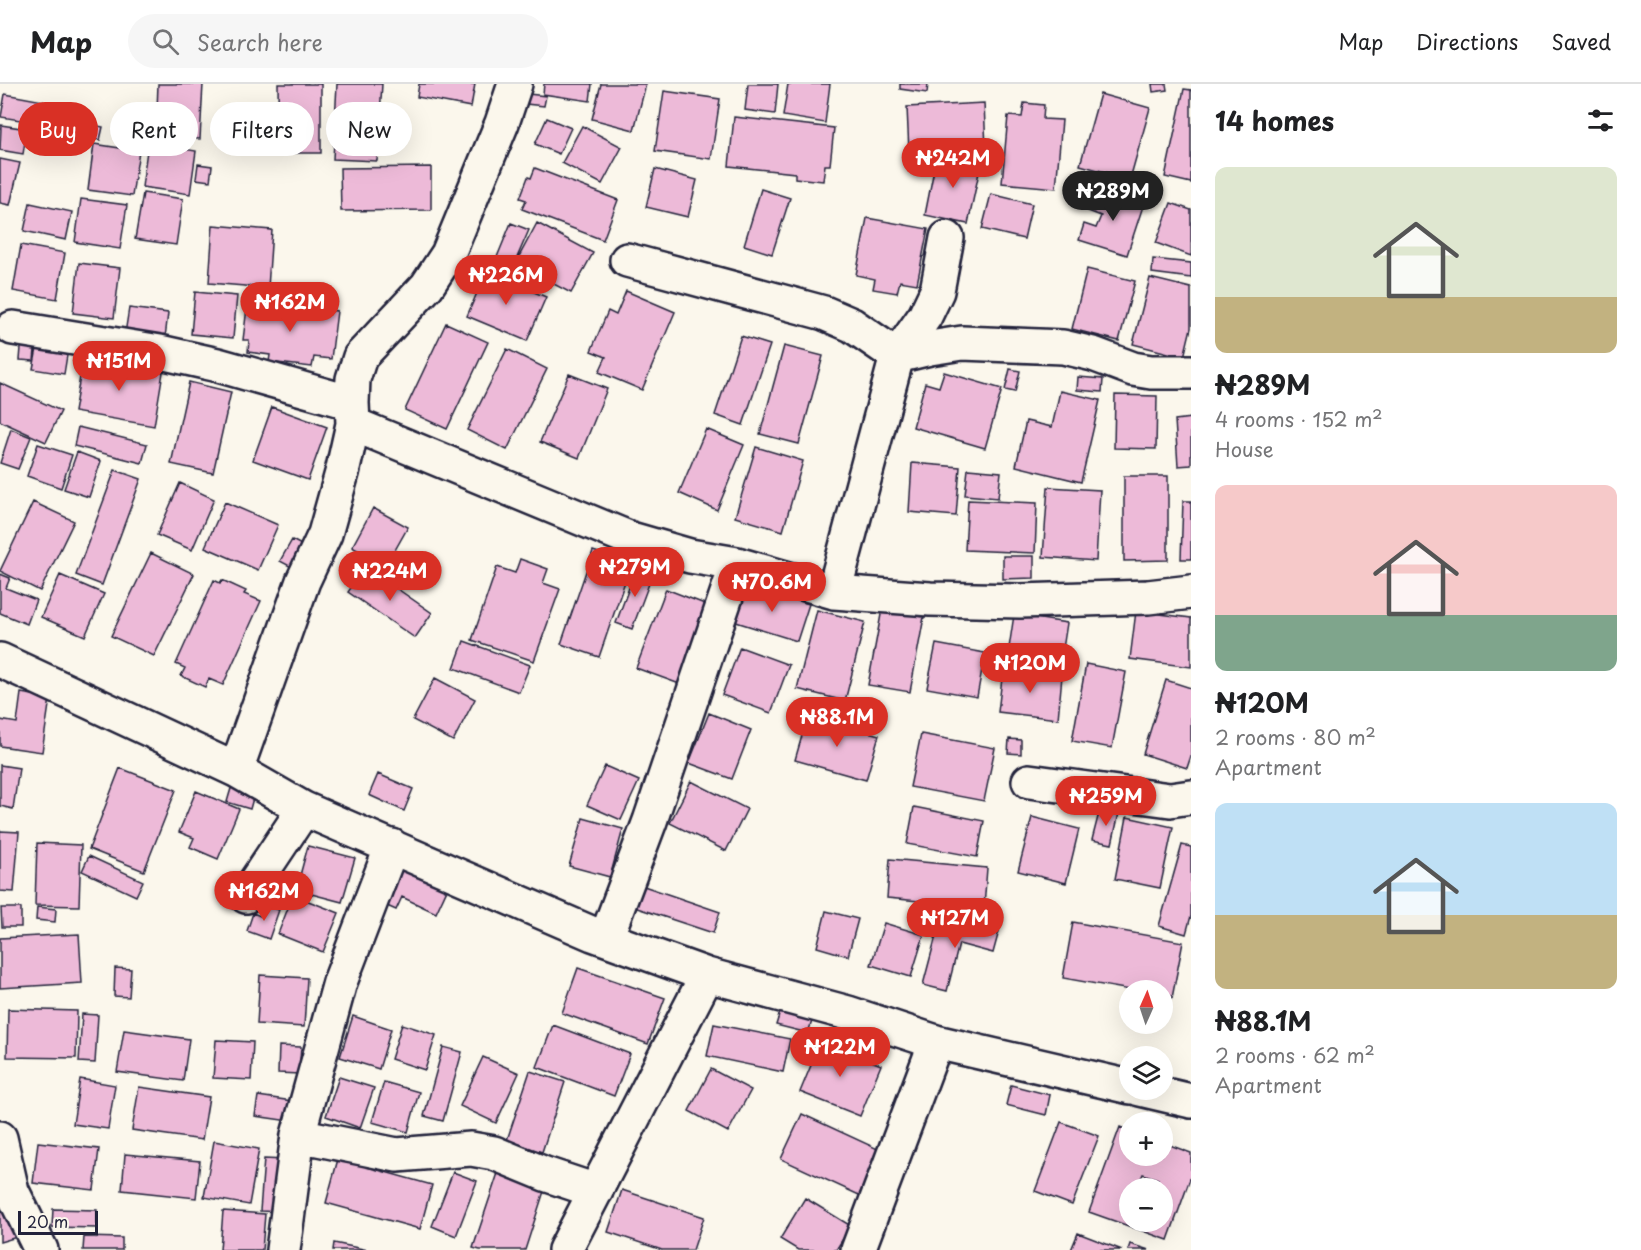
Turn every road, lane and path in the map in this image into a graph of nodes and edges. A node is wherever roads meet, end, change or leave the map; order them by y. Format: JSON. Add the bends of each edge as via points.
{"nodes":[{"id":1,"x":515,"y":84,"type":"edge"},
{"id":2,"x":947,"y":238,"type":"dead end"},
{"id":3,"x":627,"y":260,"type":"dead end"},
{"id":4,"x":13,"y":328,"type":"dead end"},
{"id":5,"x":897,"y":356,"type":"junction"},
{"id":6,"x":1191,"y":372,"type":"edge"},
{"id":7,"x":352,"y":413,"type":"junction"},
{"id":8,"x":737,"y":564,"type":"junction"},
{"id":9,"x":834,"y":592,"type":"junction"},
{"id":10,"x":1191,"y":592,"type":"edge"},
{"id":11,"x":0,"y":660,"type":"edge"},
{"id":12,"x":236,"y":770,"type":"junction"},
{"id":13,"x":1029,"y":781,"type":"dead end"},
{"id":14,"x":1191,"y":796,"type":"edge"},
{"id":15,"x":304,"y":809,"type":"junction"},
{"id":16,"x":392,"y":846,"type":"junction"},
{"id":17,"x":246,"y":896,"type":"dead end"},
{"id":18,"x":606,"y":938,"type":"junction"},
{"id":19,"x":706,"y":975,"type":"junction"},
{"id":20,"x":936,"y":1042,"type":"junction"},
{"id":21,"x":1119,"y":1084,"type":"edge"},
{"id":22,"x":1173,"y":1097,"type":"edge"},
{"id":23,"x":1191,"y":1101,"type":"edge"},
{"id":24,"x":298,"y":1135,"type":"junction"},
{"id":25,"x":1,"y":1151,"type":"edge"},
{"id":26,"x":596,"y":1191,"type":"junction"},
{"id":27,"x":42,"y":1250,"type":"edge"},
{"id":28,"x":283,"y":1250,"type":"edge"},
{"id":29,"x":565,"y":1250,"type":"edge"},
{"id":30,"x":858,"y":1250,"type":"edge"}],
"edges":[{"from":1,"to":7,"type":"street","via":[[448,254],[427,286],[360,357],[353,379]]},
{"from":2,"to":5,"type":"street","via":[[937,291]]},
{"from":3,"to":5,"type":"street","via":[[824,313],[852,325]]},
{"from":4,"to":7,"type":"street","via":[[218,365]]},
{"from":5,"to":6,"type":"street","via":[[962,343],[1063,347],[1132,369]]},
{"from":5,"to":9,"type":"street"},
{"from":7,"to":8,"type":"street","via":[[631,539],[690,556]]},
{"from":7,"to":12,"type":"street","via":[[342,473],[325,534],[303,581]]},
{"from":8,"to":9,"type":"street"},
{"from":8,"to":18,"type":"street"},
{"from":9,"to":10,"type":"street","via":[[1020,601]]},
{"from":11,"to":12,"type":"street"},
{"from":12,"to":15,"type":"street"},
{"from":13,"to":14,"type":"street","via":[[1170,800]]},
{"from":15,"to":16,"type":"street"},
{"from":15,"to":17,"type":"street"},
{"from":16,"to":18,"type":"street"},
{"from":16,"to":24,"type":"street","via":[[340,982]]},
{"from":18,"to":19,"type":"street"},
{"from":19,"to":20,"type":"street","via":[[848,1013]]},
{"from":19,"to":26,"type":"street"},
{"from":20,"to":21,"type":"street"},
{"from":20,"to":30,"type":"street"},
{"from":22,"to":23,"type":"street"},
{"from":24,"to":26,"type":"street","via":[[397,1155],[471,1149],[494,1153]]},
{"from":24,"to":28,"type":"street"},
{"from":25,"to":27,"type":"street","via":[[12,1191]]},
{"from":26,"to":29,"type":"street"}]}
